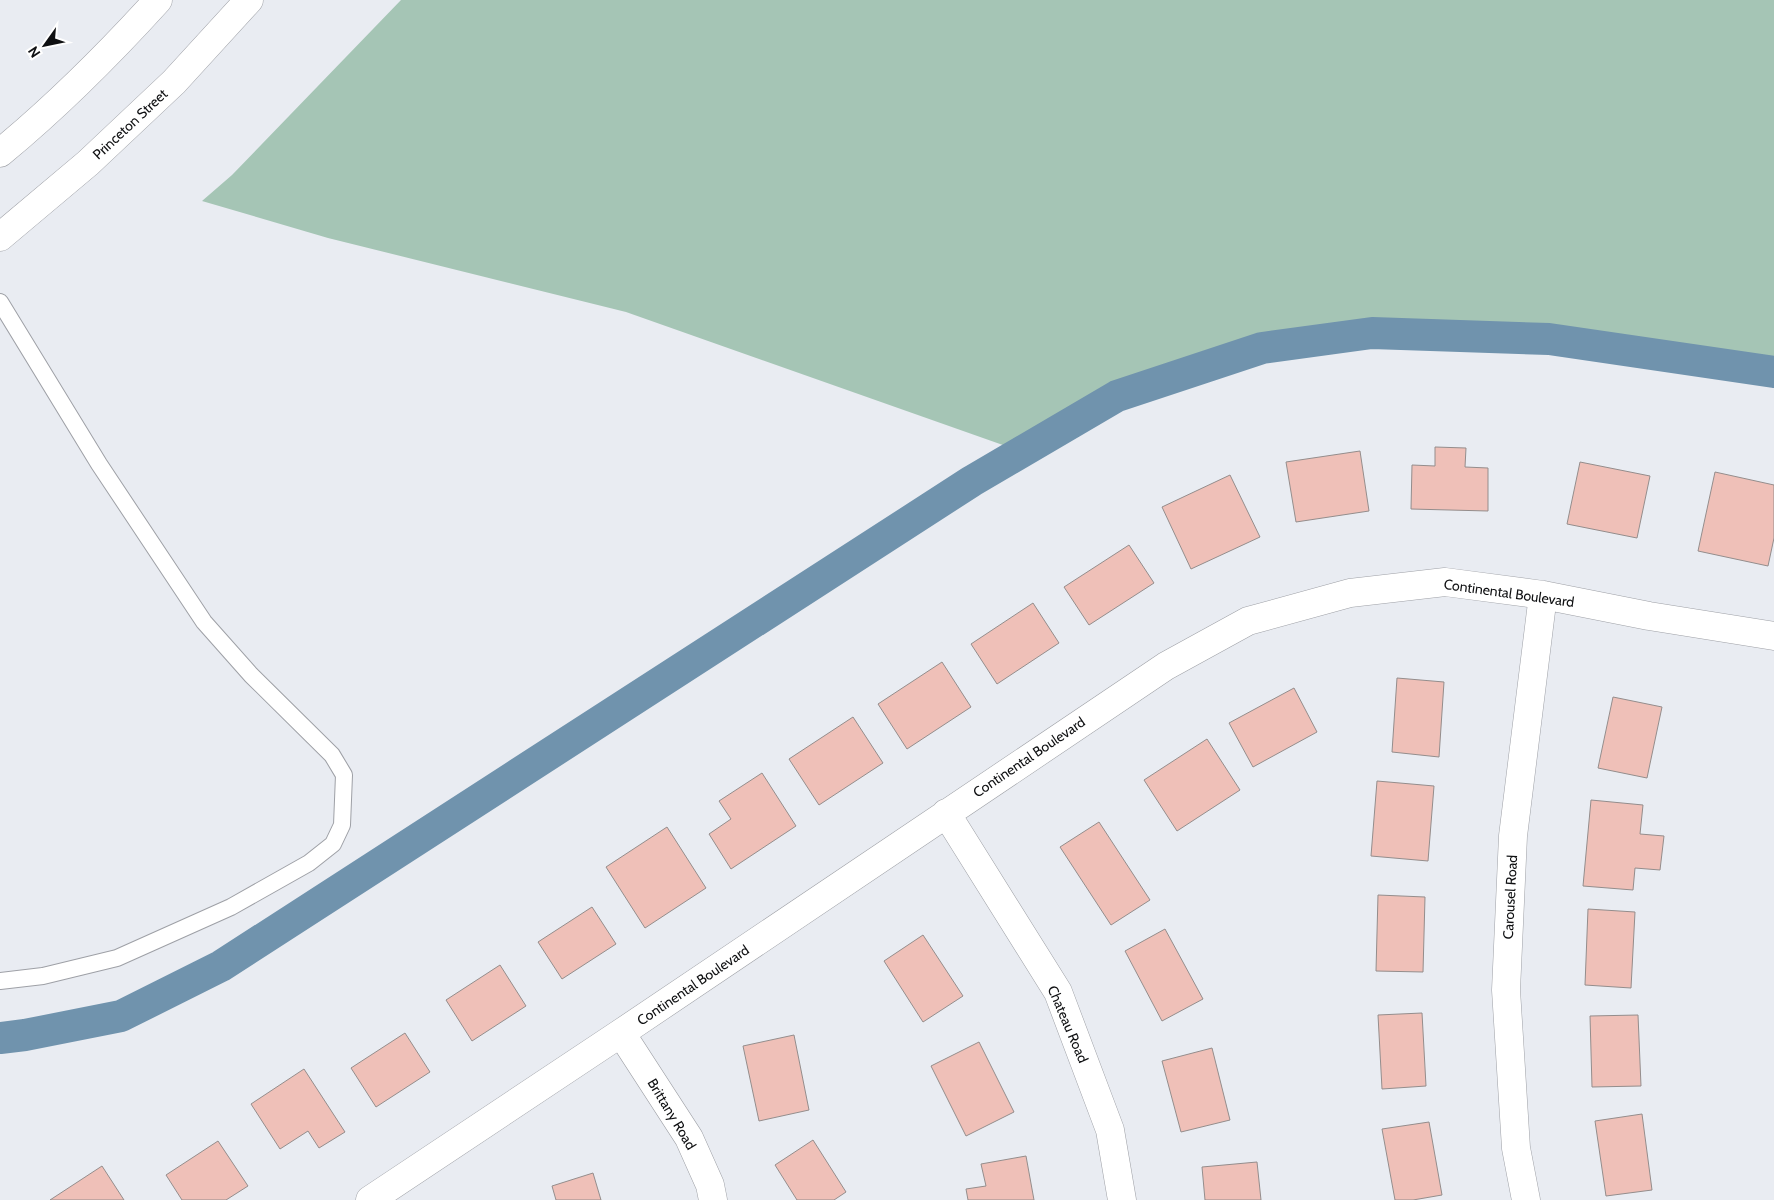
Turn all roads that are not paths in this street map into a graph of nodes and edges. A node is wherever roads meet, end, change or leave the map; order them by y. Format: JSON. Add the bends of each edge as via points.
{"nodes":[{"id":1,"x":158,"y":0,"type":"edge"},
{"id":2,"x":249,"y":0,"type":"edge"},
{"id":3,"x":0,"y":152,"type":"edge"},
{"id":4,"x":0,"y":237,"type":"edge"},
{"id":5,"x":0,"y":302,"type":"edge"},
{"id":6,"x":1543,"y":595,"type":"junction"},
{"id":7,"x":1774,"y":636,"type":"edge"},
{"id":8,"x":946,"y":813,"type":"junction"},
{"id":9,"x":0,"y":981,"type":"edge"},
{"id":10,"x":621,"y":1033,"type":"junction"},
{"id":11,"x":370,"y":1200,"type":"edge"},
{"id":12,"x":713,"y":1200,"type":"edge"},
{"id":13,"x":1122,"y":1200,"type":"edge"},
{"id":14,"x":1526,"y":1200,"type":"edge"}],
"edges":[{"from":1,"to":3,"type":"street","via":[[112,50],[31,128]]},
{"from":2,"to":4,"type":"street","name":"Princeton Street","via":[[174,82],[88,163]]},
{"from":5,"to":9,"type":"lane","via":[[98,464],[204,622],[251,675],[332,755],[344,776],[342,825],[333,844],[309,863],[231,907],[117,958],[43,976]]},
{"from":6,"to":7,"type":"street","name":"Continental Boulevard"},
{"from":6,"to":8,"type":"street","name":"Continental Boulevard","via":[[1445,582],[1350,593],[1248,622],[1166,666]]},
{"from":6,"to":14,"type":"street","name":"Carousel Road","via":[[1513,836],[1506,990],[1516,1148]]},
{"from":8,"to":10,"type":"street","name":"Continental Boulevard"},
{"from":8,"to":13,"type":"street","name":"Chateau Road","via":[[1058,992],[1110,1130]]},
{"from":10,"to":11,"type":"street","name":"Continental Boulevard"},
{"from":10,"to":12,"type":"street","name":"Brittany Road","via":[[689,1138],[710,1185]]}]}
